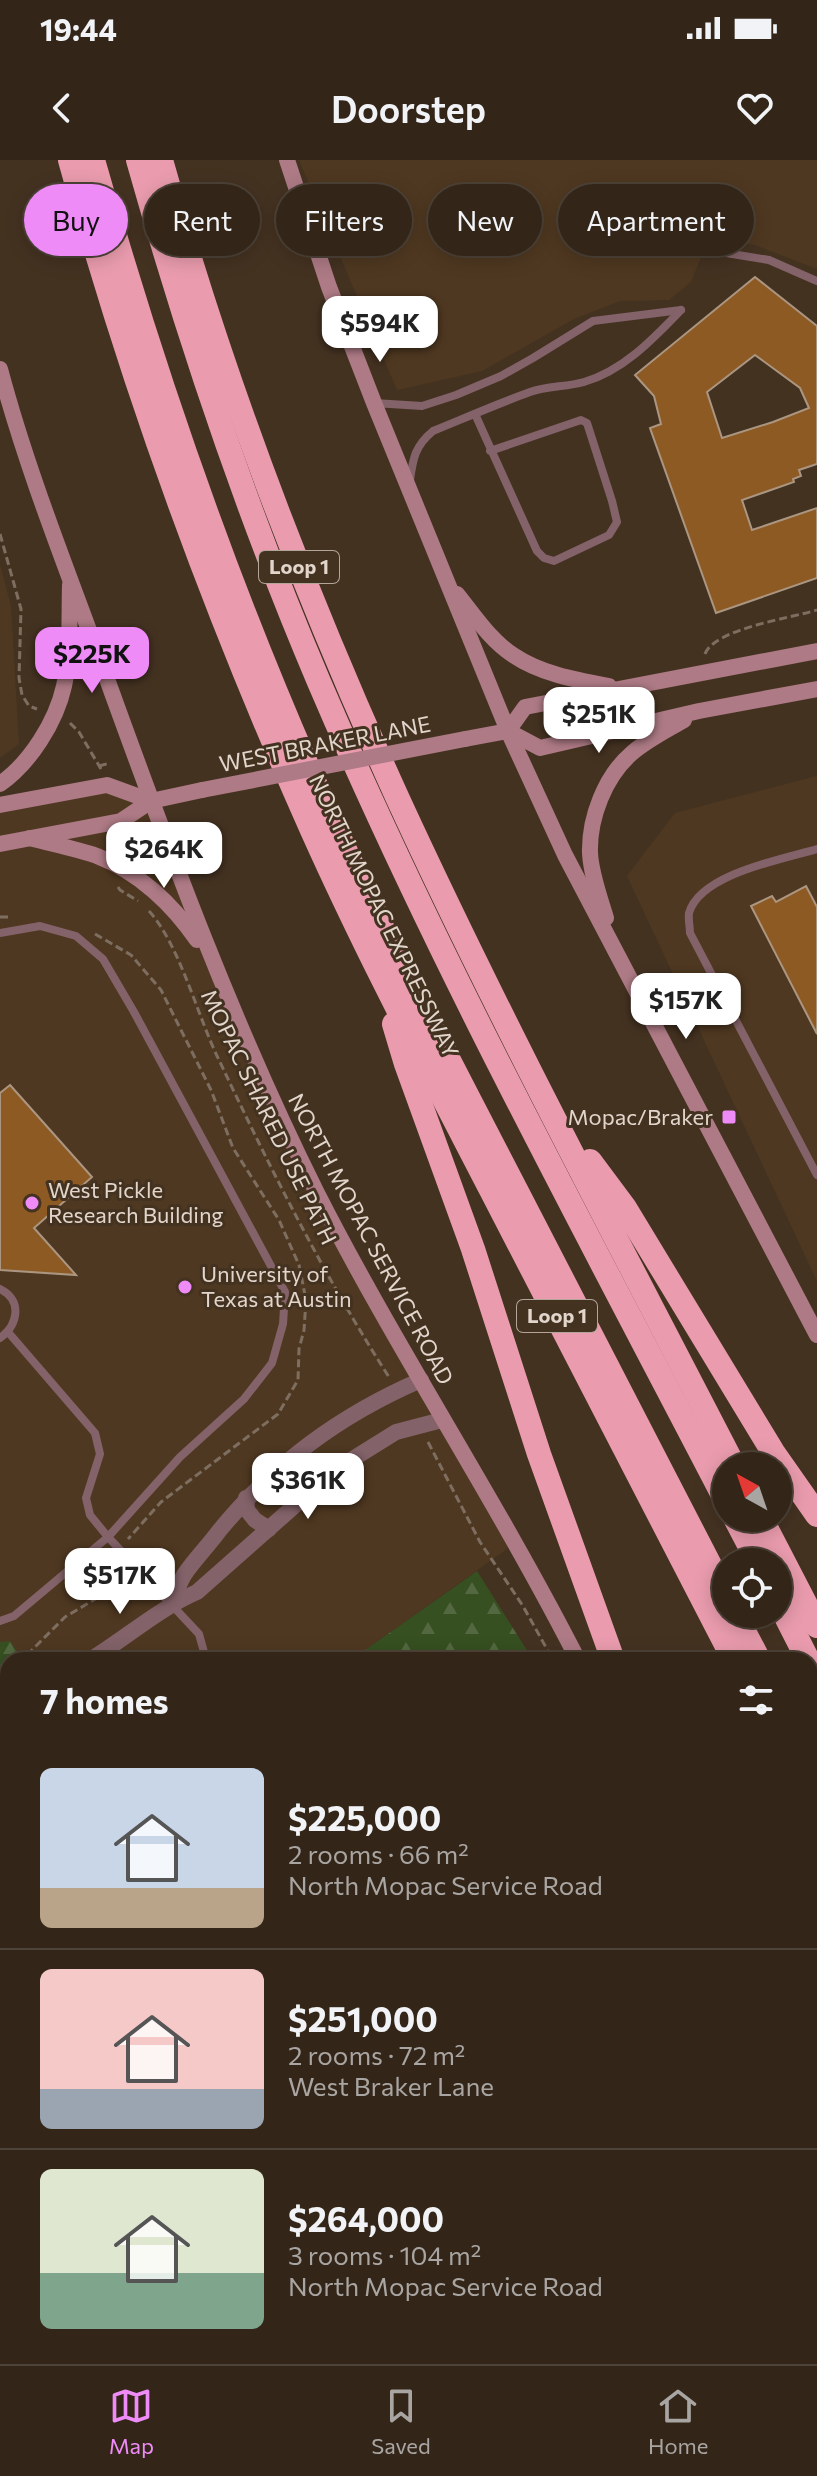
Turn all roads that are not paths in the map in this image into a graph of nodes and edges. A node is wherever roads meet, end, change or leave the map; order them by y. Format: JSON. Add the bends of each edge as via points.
{"nodes":[{"id":1,"x":70,"y":160,"type":"edge"},
{"id":2,"x":93,"y":160,"type":"edge"},
{"id":3,"x":138,"y":160,"type":"edge"},
{"id":4,"x":161,"y":160,"type":"edge"},
{"id":5,"x":287,"y":160,"type":"edge"},
{"id":6,"x":744,"y":256,"type":"edge"},
{"id":7,"x":817,"y":281,"type":"edge"},
{"id":8,"x":0,"y":369,"type":"edge"},
{"id":9,"x":374,"y":403,"type":"junction"},
{"id":10,"x":475,"y":414,"type":"junction"},
{"id":11,"x":490,"y":451,"type":"junction"},
{"id":12,"x":409,"y":493,"type":"junction"},
{"id":13,"x":70,"y":576,"type":"junction"},
{"id":14,"x":444,"y":578,"type":"junction"},
{"id":15,"x":817,"y":651,"type":"edge"},
{"id":16,"x":618,"y":688,"type":"junction"},
{"id":17,"x":817,"y":689,"type":"edge"},
{"id":18,"x":699,"y":711,"type":"junction"},
{"id":19,"x":508,"y":731,"type":"junction"},
{"id":20,"x":0,"y":784,"type":"edge"},
{"id":21,"x":151,"y":801,"type":"junction"},
{"id":22,"x":0,"y":805,"type":"edge"},
{"id":23,"x":30,"y":838,"type":"junction"},
{"id":24,"x":0,"y":844,"type":"edge"},
{"id":25,"x":817,"y":849,"type":"edge"},
{"id":26,"x":0,"y":933,"type":"edge"},
{"id":27,"x":615,"y":949,"type":"junction"},
{"id":28,"x":213,"y":964,"type":"junction"},
{"id":29,"x":379,"y":972,"type":"junction"},
{"id":30,"x":551,"y":1109,"type":"junction"},
{"id":31,"x":817,"y":1175,"type":"edge"},
{"id":32,"x":0,"y":1289,"type":"edge"},
{"id":33,"x":8,"y":1332,"type":"junction"},
{"id":34,"x":817,"y":1335,"type":"edge"},
{"id":35,"x":0,"y":1338,"type":"edge"},
{"id":36,"x":421,"y":1380,"type":"junction"},
{"id":37,"x":442,"y":1420,"type":"junction"},
{"id":38,"x":727,"y":1452,"type":"edge"},
{"id":39,"x":712,"y":1474,"type":"edge"},
{"id":40,"x":246,"y":1498,"type":"junction"},
{"id":41,"x":817,"y":1515,"type":"edge"},
{"id":42,"x":269,"y":1529,"type":"junction"},
{"id":43,"x":768,"y":1532,"type":"edge"},
{"id":44,"x":108,"y":1537,"type":"junction"},
{"id":45,"x":712,"y":1569,"type":"edge"},
{"id":46,"x":171,"y":1603,"type":"junction"},
{"id":47,"x":0,"y":1621,"type":"edge"},
{"id":48,"x":817,"y":1626,"type":"edge"},
{"id":49,"x":742,"y":1628,"type":"edge"},
{"id":50,"x":792,"y":1628,"type":"edge"},
{"id":51,"x":104,"y":1652,"type":"edge"},
{"id":52,"x":204,"y":1652,"type":"edge"},
{"id":53,"x":574,"y":1652,"type":"edge"},
{"id":54,"x":610,"y":1652,"type":"edge"},
{"id":55,"x":730,"y":1652,"type":"edge"},
{"id":56,"x":755,"y":1652,"type":"edge"},
{"id":57,"x":804,"y":1652,"type":"edge"}],
"edges":[{"from":1,"to":29,"type":"highway","name":"NORTH MOPAC EXPRESSWAY","number":"Loop 1","via":[[128,356],[205,577],[306,818]]},
{"from":2,"to":45,"type":"highway","via":[[188,464],[341,842]]},
{"from":3,"to":39,"type":"highway","via":[[226,440],[318,681],[449,965]]},
{"from":4,"to":30,"type":"highway","number":"Loop 1","via":[[214,332],[291,548],[398,799]]},
{"from":5,"to":9,"type":"main road"},
{"from":6,"to":7,"type":"lane","via":[[769,260]]},
{"from":8,"to":13,"type":"main road","name":"NORTH MOPAC SERVICE ROAD"},
{"from":9,"to":10,"type":"lane","via":[[422,406],[533,358],[593,321],[681,310],[642,351],[606,372],[533,391]]},
{"from":9,"to":12,"type":"main road"},
{"from":10,"to":11,"type":"lane"},
{"from":10,"to":12,"type":"lane","via":[[421,441],[413,454]]},
{"from":11,"to":11,"type":"lane","via":[[544,558],[554,561],[609,535],[617,522],[587,423],[581,420]]},
{"from":12,"to":14,"type":"main road"},
{"from":13,"to":20,"type":"main road","via":[[64,686],[32,751]]},
{"from":13,"to":21,"type":"main road","name":"NORTH MOPAC SERVICE ROAD"},
{"from":14,"to":16,"type":"main road","via":[[510,653],[561,677]]},
{"from":14,"to":19,"type":"main road"},
{"from":15,"to":16,"type":"main road"},
{"from":16,"to":19,"type":"main road","via":[[525,707]]},
{"from":17,"to":18,"type":"main road"},
{"from":18,"to":19,"type":"main road","via":[[540,748]]},
{"from":18,"to":27,"type":"main road","via":[[633,752],[605,790],[593,822],[590,854]]},
{"from":19,"to":21,"type":"main road","name":"WEST BRAKER LANE","bridge":true},
{"from":19,"to":27,"type":"main road"},
{"from":21,"to":22,"type":"main road","via":[[107,785]]},
{"from":21,"to":23,"type":"main road","name":"WEST BRAKER LANE","via":[[121,821]]},
{"from":21,"to":28,"type":"main road","name":"NORTH MOPAC SERVICE ROAD"},
{"from":23,"to":24,"type":"main road","name":"WEST BRAKER LANE"},
{"from":23,"to":28,"type":"main road","via":[[96,856],[141,880],[183,919]]},
{"from":25,"to":31,"type":"lane","via":[[728,875],[702,893],[689,913],[690,933]]},
{"from":26,"to":44,"type":"lane","via":[[40,926],[76,936],[103,959],[285,1292],[272,1363],[244,1399],[180,1457]]},
{"from":27,"to":34,"type":"main road"},
{"from":28,"to":36,"type":"main road","name":"NORTH MOPAC SERVICE ROAD","via":[[319,1195]]},
{"from":29,"to":54,"type":"highway","via":[[406,1064]]},
{"from":29,"to":55,"type":"highway","name":"NORTH MOPAC EXPRESSWAY","number":"Loop 1"},
{"from":30,"to":38,"type":"highway","number":"Loop 1"},
{"from":30,"to":41,"type":"highway","via":[[625,1208]]},
{"from":32,"to":33,"type":"lane","via":[[15,1304]]},
{"from":33,"to":35,"type":"lane"},
{"from":33,"to":44,"type":"lane","via":[[95,1433],[100,1454],[86,1498],[90,1515]]},
{"from":36,"to":37,"type":"main road","name":"NORTH MOPAC SERVICE ROAD"},
{"from":36,"to":40,"type":"street","via":[[378,1398],[333,1427]]},
{"from":37,"to":42,"type":"street","via":[[396,1432],[372,1446],[335,1470]]},
{"from":37,"to":53,"type":"main road","name":"NORTH MOPAC SERVICE ROAD"},
{"from":40,"to":42,"type":"street","via":[[247,1510]]},
{"from":40,"to":46,"type":"street","via":[[184,1575]]},
{"from":42,"to":46,"type":"street","via":[[197,1592]]},
{"from":43,"to":48,"type":"highway"},
{"from":44,"to":46,"type":"lane"},
{"from":44,"to":47,"type":"lane","via":[[14,1616]]},
{"from":46,"to":51,"type":"street"},
{"from":46,"to":52,"type":"lane","via":[[199,1634]]},
{"from":49,"to":56,"type":"highway"},
{"from":50,"to":57,"type":"highway"}]}
